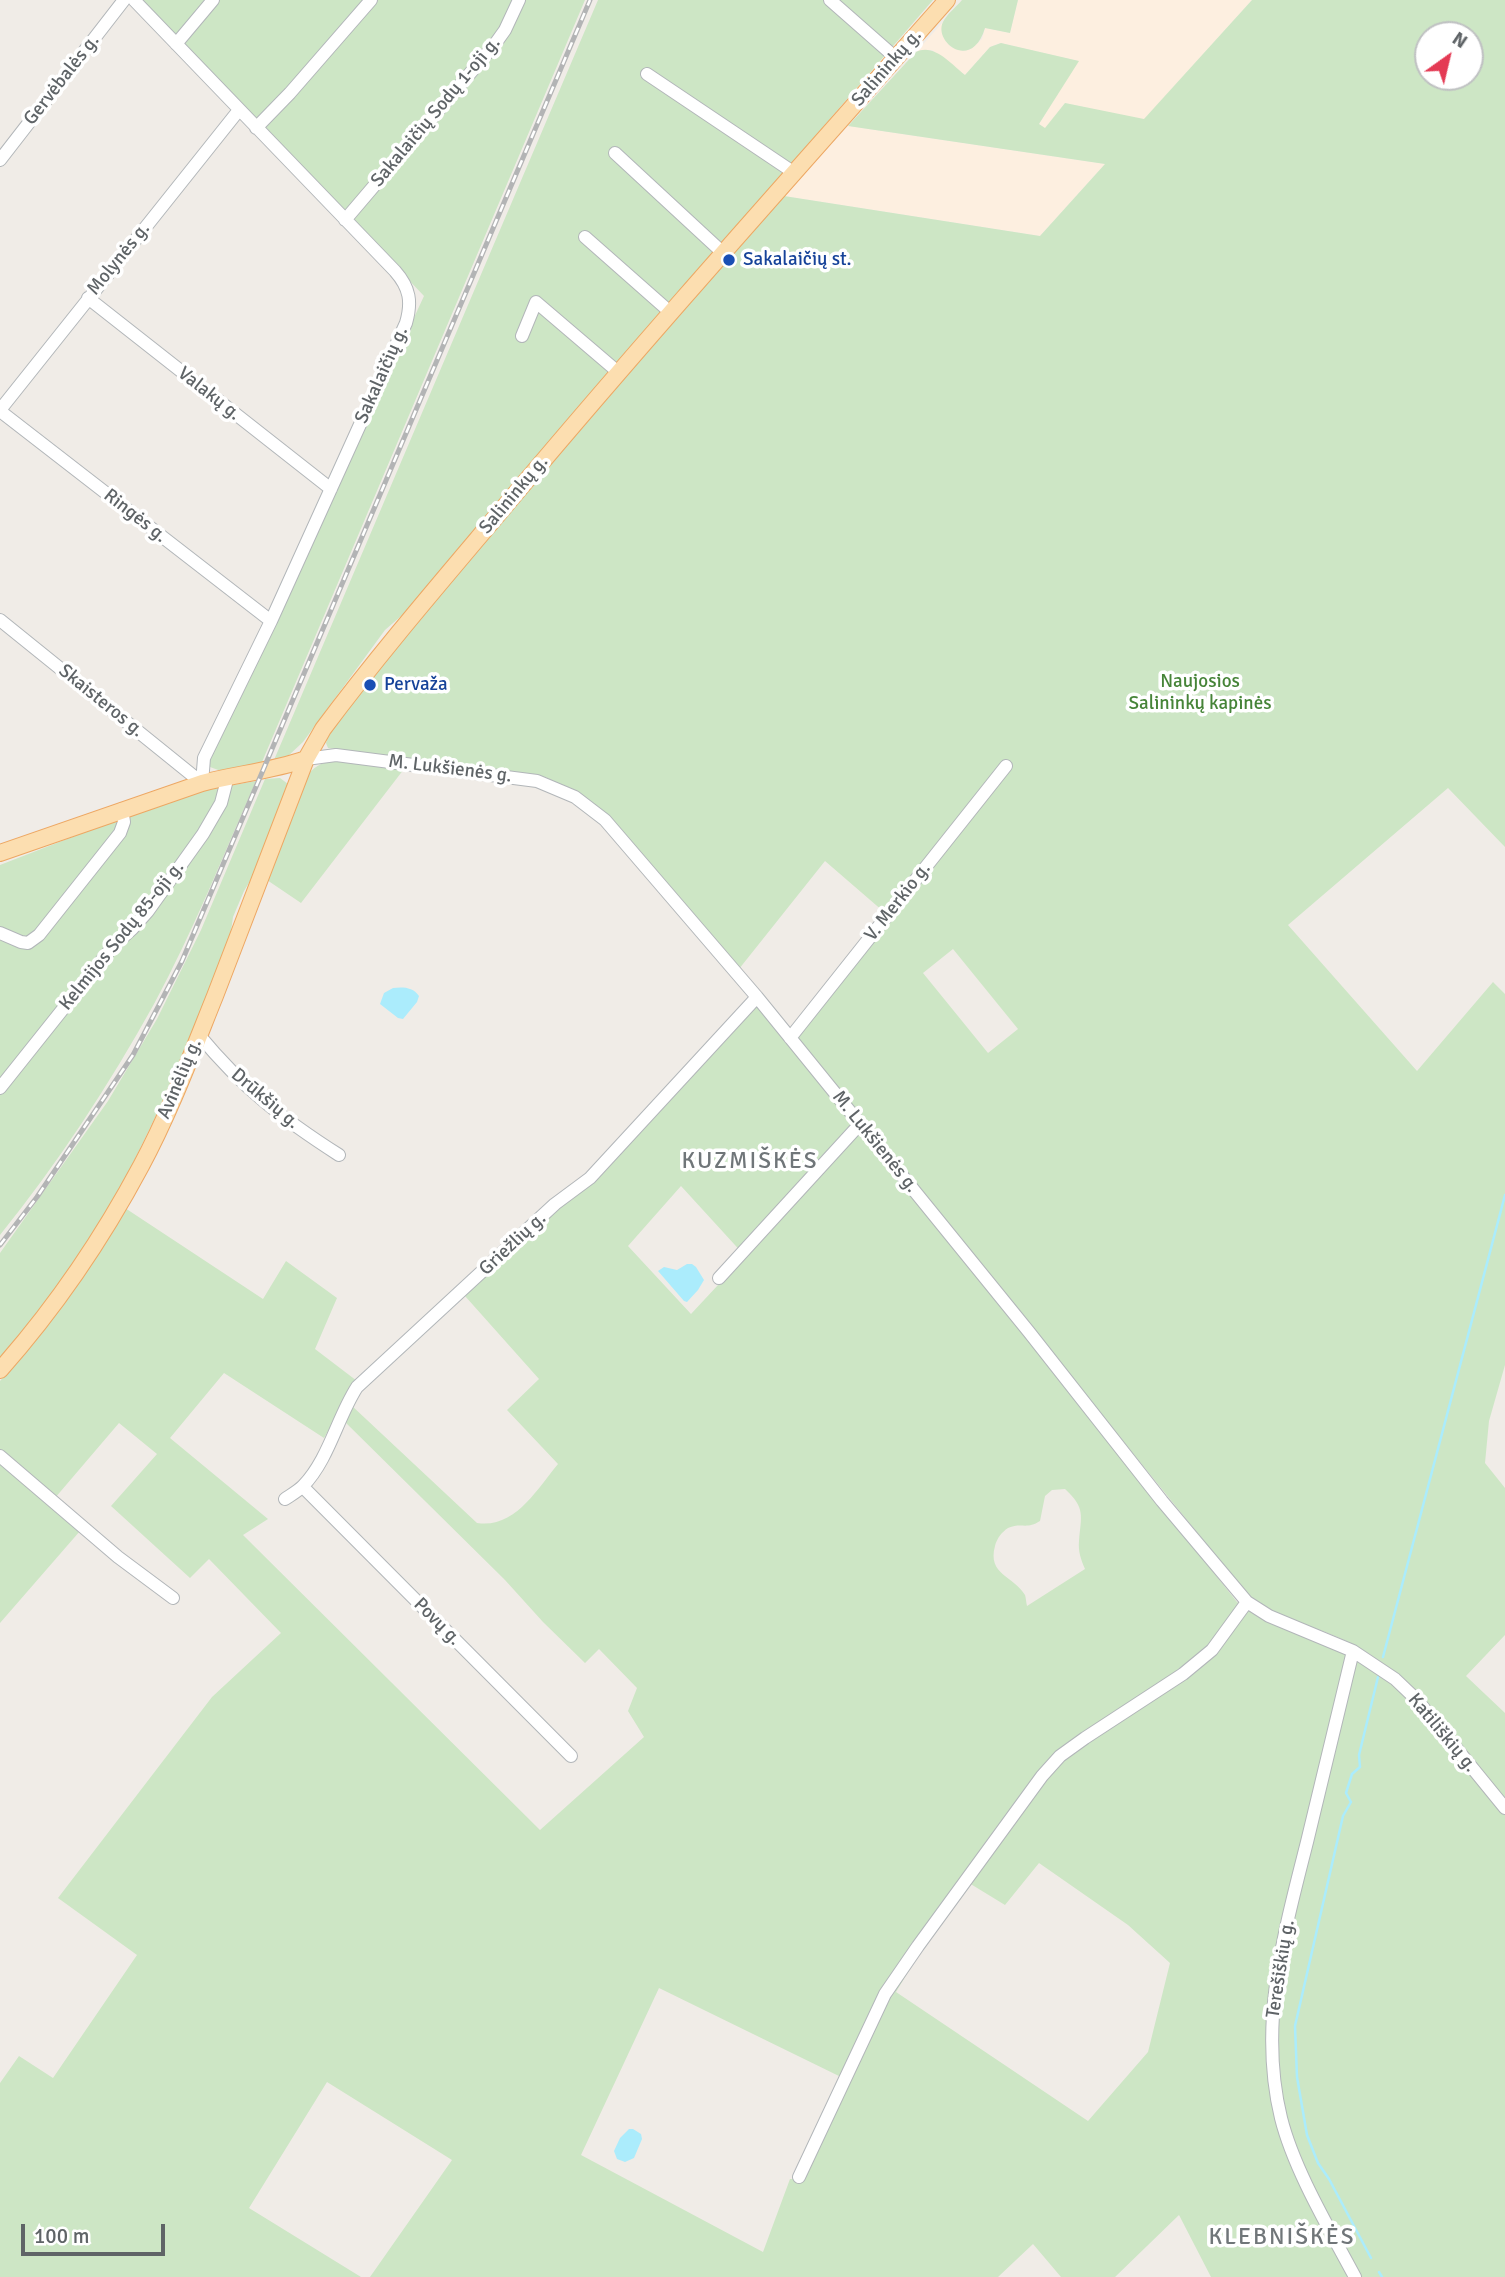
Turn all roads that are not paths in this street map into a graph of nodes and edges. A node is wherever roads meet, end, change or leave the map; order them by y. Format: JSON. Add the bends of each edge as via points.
{"nodes":[{"id":1,"x":124,"y":0,"type":"edge"},
{"id":2,"x":134,"y":0,"type":"edge"},
{"id":3,"x":213,"y":0,"type":"edge"},
{"id":4,"x":372,"y":0,"type":"edge"},
{"id":5,"x":519,"y":0,"type":"edge"},
{"id":6,"x":830,"y":0,"type":"edge"},
{"id":7,"x":947,"y":0,"type":"edge"},
{"id":8,"x":176,"y":44,"type":"junction"},
{"id":9,"x":896,"y":58,"type":"junction"},
{"id":10,"x":647,"y":74,"type":"dead end"},
{"id":11,"x":239,"y":110,"type":"junction"},
{"id":12,"x":256,"y":128,"type":"junction"},
{"id":13,"x":615,"y":153,"type":"dead end"},
{"id":14,"x":0,"y":160,"type":"edge"},
{"id":15,"x":793,"y":172,"type":"junction"},
{"id":16,"x":345,"y":220,"type":"junction"},
{"id":17,"x":586,"y":237,"type":"dead end"},
{"id":18,"x":722,"y":252,"type":"junction"},
{"id":19,"x":88,"y":298,"type":"junction"},
{"id":20,"x":670,"y":312,"type":"junction"},
{"id":21,"x":522,"y":336,"type":"dead end"},
{"id":22,"x":618,"y":372,"type":"junction"},
{"id":23,"x":0,"y":411,"type":"edge"},
{"id":24,"x":331,"y":489,"type":"junction"},
{"id":25,"x":0,"y":620,"type":"edge"},
{"id":26,"x":271,"y":621,"type":"junction"},
{"id":27,"x":306,"y":759,"type":"junction"},
{"id":28,"x":1006,"y":766,"type":"dead end"},
{"id":29,"x":228,"y":776,"type":"junction"},
{"id":30,"x":202,"y":783,"type":"junction"},
{"id":31,"x":122,"y":809,"type":"junction"},
{"id":32,"x":0,"y":853,"type":"edge"},
{"id":33,"x":0,"y":933,"type":"edge"},
{"id":34,"x":757,"y":997,"type":"junction"},
{"id":35,"x":200,"y":1035,"type":"junction"},
{"id":36,"x":790,"y":1038,"type":"junction"},
{"id":37,"x":0,"y":1088,"type":"edge"},
{"id":38,"x":860,"y":1124,"type":"junction"},
{"id":39,"x":339,"y":1155,"type":"dead end"},
{"id":40,"x":719,"y":1278,"type":"dead end"},
{"id":41,"x":0,"y":1370,"type":"edge"},
{"id":42,"x":0,"y":1457,"type":"edge"},
{"id":43,"x":303,"y":1487,"type":"junction"},
{"id":44,"x":285,"y":1499,"type":"dead end"},
{"id":45,"x":173,"y":1598,"type":"dead end"},
{"id":46,"x":1247,"y":1602,"type":"junction"},
{"id":47,"x":1353,"y":1651,"type":"junction"},
{"id":48,"x":1373,"y":1663,"type":"joint"},
{"id":49,"x":571,"y":1756,"type":"dead end"},
{"id":50,"x":1505,"y":1808,"type":"edge"},
{"id":51,"x":799,"y":2177,"type":"dead end"},
{"id":52,"x":1355,"y":2277,"type":"edge"}],
"edges":[{"from":1,"to":14,"type":"street","name":"Gervėbalės g."},
{"from":2,"to":8,"type":"street","name":"Sakalaičių g."},
{"from":3,"to":8,"type":"street"},
{"from":4,"to":12,"type":"street"},
{"from":5,"to":16,"type":"street","name":"Sakalaičių Sodų 1-oji g.","via":[[495,44]]},
{"from":6,"to":9,"type":"street"},
{"from":7,"to":9,"type":"main road","name":"Salininkų g."},
{"from":8,"to":11,"type":"street","name":"Sakalaičių g."},
{"from":9,"to":15,"type":"main road","name":"Salininkų g."},
{"from":10,"to":15,"type":"street"},
{"from":11,"to":12,"type":"street","name":"Sakalaičių g."},
{"from":11,"to":19,"type":"street","name":"Molynės g."},
{"from":12,"to":16,"type":"street","name":"Sakalaičių g."},
{"from":13,"to":18,"type":"street"},
{"from":15,"to":18,"type":"main road","name":"Salininkų g."},
{"from":16,"to":24,"type":"street","name":"Sakalaičių g.","via":[[402,280],[409,291],[410,310]]},
{"from":17,"to":20,"type":"street"},
{"from":18,"to":20,"type":"main road","name":"Salininkų g."},
{"from":19,"to":23,"type":"street","name":"Molynės g."},
{"from":19,"to":24,"type":"street","name":"Valakų g."},
{"from":20,"to":22,"type":"main road","name":"Salininkų g."},
{"from":21,"to":22,"type":"street","via":[[536,302]]},
{"from":22,"to":27,"type":"main road","name":"Salininkų g.","via":[[347,697]]},
{"from":23,"to":26,"type":"street","name":"Ringės g."},
{"from":24,"to":26,"type":"street","name":"Sakalaičių g."},
{"from":25,"to":30,"type":"street","name":"Skaisteros g."},
{"from":26,"to":30,"type":"street","name":"Sakalaičių g.","via":[[204,758]]},
{"from":27,"to":29,"type":"main road"},
{"from":27,"to":34,"type":"street","name":"M. Lukšienės g.","via":[[336,755],[537,781],[558,788],[605,820]]},
{"from":27,"to":35,"type":"main road","name":"Avinėlių g."},
{"from":28,"to":36,"type":"street","name":"V. Merkio g."},
{"from":29,"to":30,"type":"main road"},
{"from":29,"to":37,"type":"street","name":"Kelmijos Sodų 85-oji g.","via":[[221,803],[203,834],[148,911],[114,945]]},
{"from":30,"to":31,"type":"main road"},
{"from":31,"to":32,"type":"main road"},
{"from":31,"to":33,"type":"street","via":[[120,833],[38,935],[28,943]]},
{"from":34,"to":36,"type":"street","name":"M. Lukšienės g."},
{"from":34,"to":43,"type":"street","name":"Griežlių g.","via":[[590,1178],[553,1206],[357,1387]]},
{"from":35,"to":39,"type":"street","name":"Drūkšių g.","via":[[243,1085]]},
{"from":35,"to":41,"type":"main road","name":"Avinėlių g.","via":[[141,1166],[76,1274]]},
{"from":36,"to":38,"type":"street","name":"M. Lukšienės g."},
{"from":38,"to":40,"type":"street"},
{"from":38,"to":46,"type":"street","name":"M. Lukšienės g."},
{"from":42,"to":45,"type":"street"},
{"from":43,"to":44,"type":"street","name":"Griežlių g."},
{"from":43,"to":49,"type":"street","name":"Povų g."},
{"from":46,"to":47,"type":"street","name":"M. Lukšienės g."},
{"from":46,"to":51,"type":"street","via":[[1212,1650],[1060,1756],[1042,1776],[885,1994]]},
{"from":47,"to":48,"type":"street","name":"M. Lukšienės g."},
{"from":47,"to":52,"type":"street","name":"Terešiškių g.","via":[[1282,1942],[1272,2013],[1272,2065],[1281,2119],[1296,2161]]},
{"from":48,"to":50,"type":"street","name":"Katiliškių g.","via":[[1417,1700]]}]}
